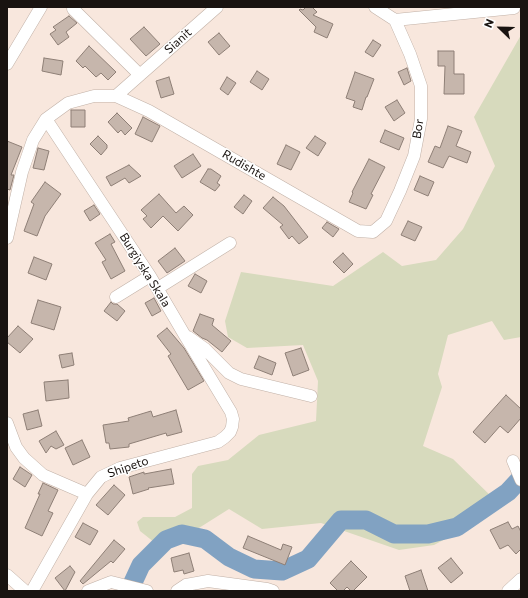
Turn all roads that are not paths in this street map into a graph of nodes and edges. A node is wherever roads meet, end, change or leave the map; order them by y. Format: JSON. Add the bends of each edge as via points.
{"nodes":[{"id":1,"x":41,"y":7,"type":"edge"},
{"id":2,"x":217,"y":7,"type":"edge"},
{"id":3,"x":376,"y":7,"type":"edge"},
{"id":4,"x":514,"y":8,"type":"dead end"},
{"id":5,"x":73,"y":9,"type":"dead end"},
{"id":6,"x":395,"y":20,"type":"junction"},
{"id":7,"x":7,"y":64,"type":"edge"},
{"id":8,"x":140,"y":75,"type":"junction"},
{"id":9,"x":116,"y":96,"type":"junction"},
{"id":10,"x":46,"y":119,"type":"junction"},
{"id":11,"x":373,"y":232,"type":"joint"},
{"id":12,"x":7,"y":238,"type":"edge"},
{"id":13,"x":230,"y":243,"type":"dead end"},
{"id":14,"x":150,"y":276,"type":"junction"},
{"id":15,"x":158,"y":288,"type":"junction"},
{"id":16,"x":116,"y":297,"type":"dead end"},
{"id":17,"x":184,"y":334,"type":"junction"},
{"id":18,"x":311,"y":396,"type":"dead end"},
{"id":19,"x":7,"y":423,"type":"edge"},
{"id":20,"x":232,"y":427,"type":"joint"},
{"id":21,"x":11,"y":448,"type":"edge"},
{"id":22,"x":513,"y":461,"type":"dead end"},
{"id":23,"x":521,"y":480,"type":"edge"},
{"id":24,"x":87,"y":494,"type":"junction"},
{"id":25,"x":7,"y":575,"type":"edge"},
{"id":26,"x":521,"y":579,"type":"edge"},
{"id":27,"x":25,"y":591,"type":"edge"},
{"id":28,"x":32,"y":591,"type":"edge"},
{"id":29,"x":88,"y":591,"type":"edge"},
{"id":30,"x":147,"y":591,"type":"edge"},
{"id":31,"x":176,"y":591,"type":"edge"},
{"id":32,"x":273,"y":591,"type":"edge"},
{"id":33,"x":508,"y":591,"type":"edge"}],
"edges":[{"from":1,"to":7,"type":"street"},
{"from":2,"to":8,"type":"street","name":"Sianit"},
{"from":3,"to":6,"type":"street"},
{"from":4,"to":6,"type":"street"},
{"from":5,"to":8,"type":"street"},
{"from":6,"to":11,"type":"street","name":"Bor","via":[[420,86],[421,119],[414,156],[400,191],[386,220]]},
{"from":8,"to":9,"type":"street","name":"Sianit"},
{"from":9,"to":10,"type":"street","via":[[94,96],[68,103]]},
{"from":9,"to":11,"type":"street","name":"Rudishte","via":[[149,111],[358,231]]},
{"from":10,"to":12,"type":"street","via":[[33,140],[22,172]]},
{"from":10,"to":14,"type":"street","name":"Burgiyska Skala"},
{"from":13,"to":15,"type":"street"},
{"from":14,"to":15,"type":"street","name":"Burgiyska Skala"},
{"from":14,"to":16,"type":"street"},
{"from":15,"to":17,"type":"street","name":"Burgiyska Skala"},
{"from":17,"to":18,"type":"street","via":[[229,373],[241,379]]},
{"from":17,"to":20,"type":"street","name":"Burgiyska Skala","via":[[231,412]]},
{"from":19,"to":21,"type":"street"},
{"from":20,"to":24,"type":"street","name":"Shipeto","via":[[218,442],[120,468],[101,477]]},
{"from":21,"to":24,"type":"street","via":[[43,475]]},
{"from":22,"to":23,"type":"street"},
{"from":24,"to":28,"type":"street","name":"Shipeto"},
{"from":25,"to":27,"type":"street"},
{"from":26,"to":33,"type":"street"},
{"from":29,"to":30,"type":"street","via":[[111,582]]},
{"from":31,"to":32,"type":"street","via":[[186,585],[208,581]]}]}
